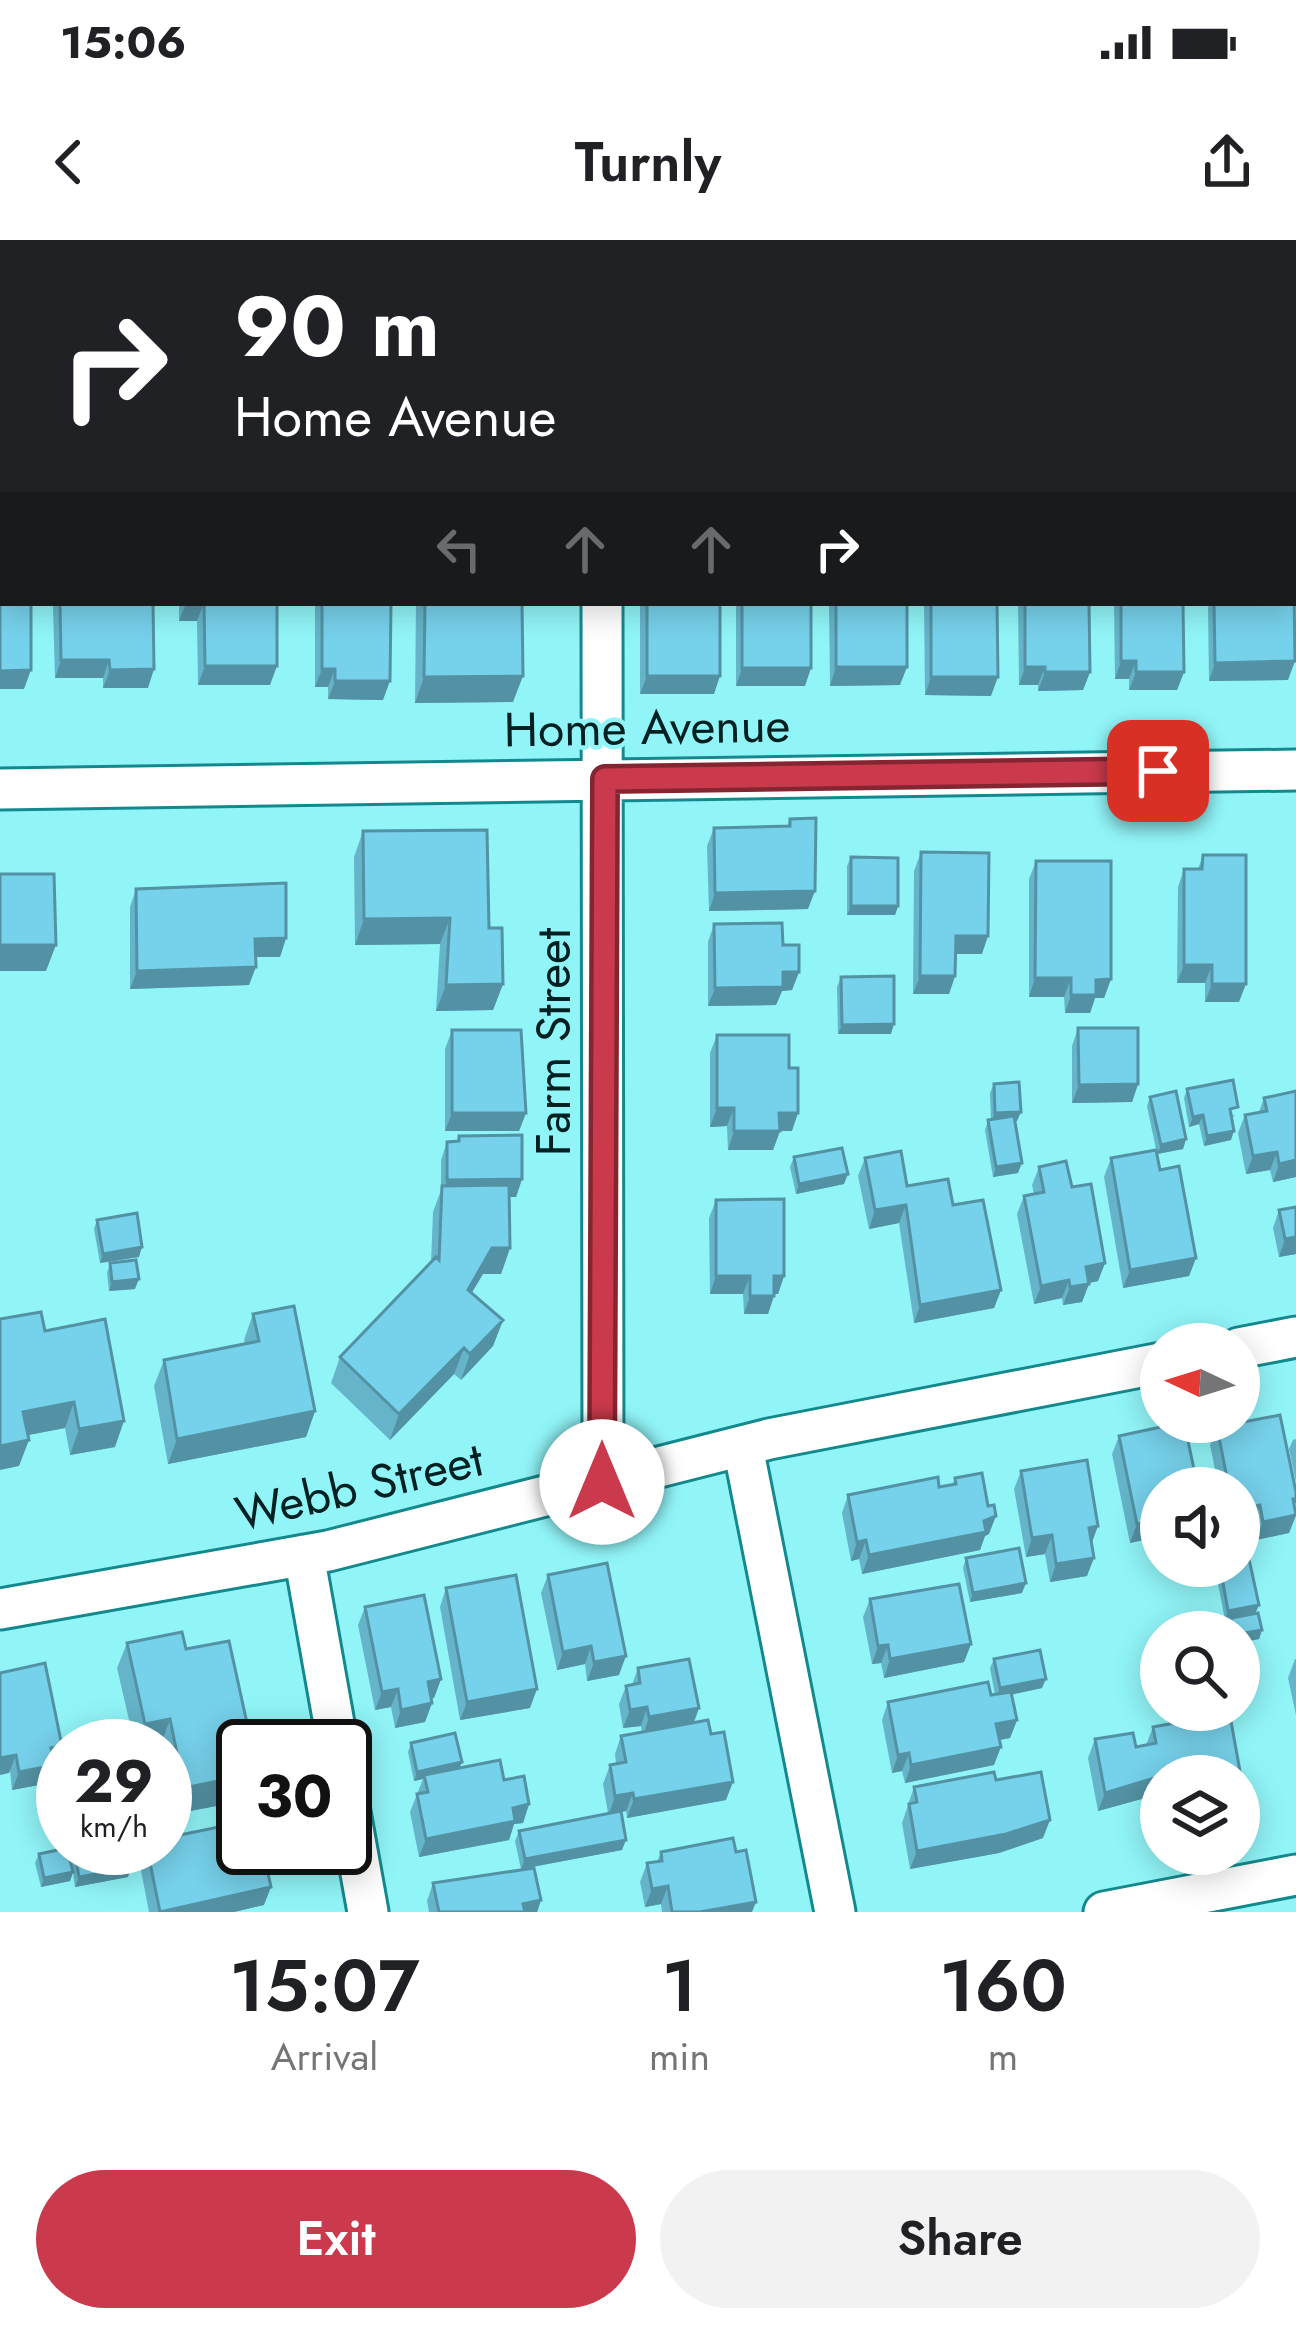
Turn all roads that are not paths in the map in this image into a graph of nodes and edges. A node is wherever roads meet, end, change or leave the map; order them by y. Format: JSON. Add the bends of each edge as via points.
{"nodes":[{"id":1,"x":602,"y":606,"type":"edge"},
{"id":2,"x":1296,"y":770,"type":"edge"},
{"id":3,"x":605,"y":779,"type":"junction"},
{"id":4,"x":0,"y":788,"type":"edge"},
{"id":5,"x":1296,"y":1336,"type":"edge"},
{"id":6,"x":1260,"y":1344,"type":"edge"},
{"id":7,"x":1140,"y":1367,"type":"edge"},
{"id":8,"x":743,"y":1447,"type":"junction"},
{"id":9,"x":602,"y":1482,"type":"junction"},
{"id":10,"x":304,"y":1555,"type":"junction"},
{"id":11,"x":0,"y":1609,"type":"edge"},
{"id":12,"x":333,"y":1719,"type":"edge"},
{"id":13,"x":361,"y":1875,"type":"edge"},
{"id":14,"x":1296,"y":1875,"type":"edge"},
{"id":15,"x":368,"y":1912,"type":"edge"},
{"id":16,"x":835,"y":1912,"type":"edge"},
{"id":17,"x":1104,"y":1912,"type":"edge"}],
"edges":[{"from":1,"to":3,"type":"street","name":"Farm Street"},
{"from":2,"to":3,"type":"street","name":"Home Avenue"},
{"from":3,"to":4,"type":"street","name":"Home Avenue"},
{"from":3,"to":9,"type":"street","name":"Farm Street"},
{"from":5,"to":6,"type":"street"},
{"from":7,"to":8,"type":"street","name":"Webb Street"},
{"from":8,"to":9,"type":"street","name":"Webb Street"},
{"from":8,"to":16,"type":"street"},
{"from":9,"to":10,"type":"street","name":"Webb Street"},
{"from":10,"to":11,"type":"street","name":"Webb Street"},
{"from":10,"to":12,"type":"street"},
{"from":13,"to":15,"type":"street"},
{"from":14,"to":17,"type":"street"}]}
